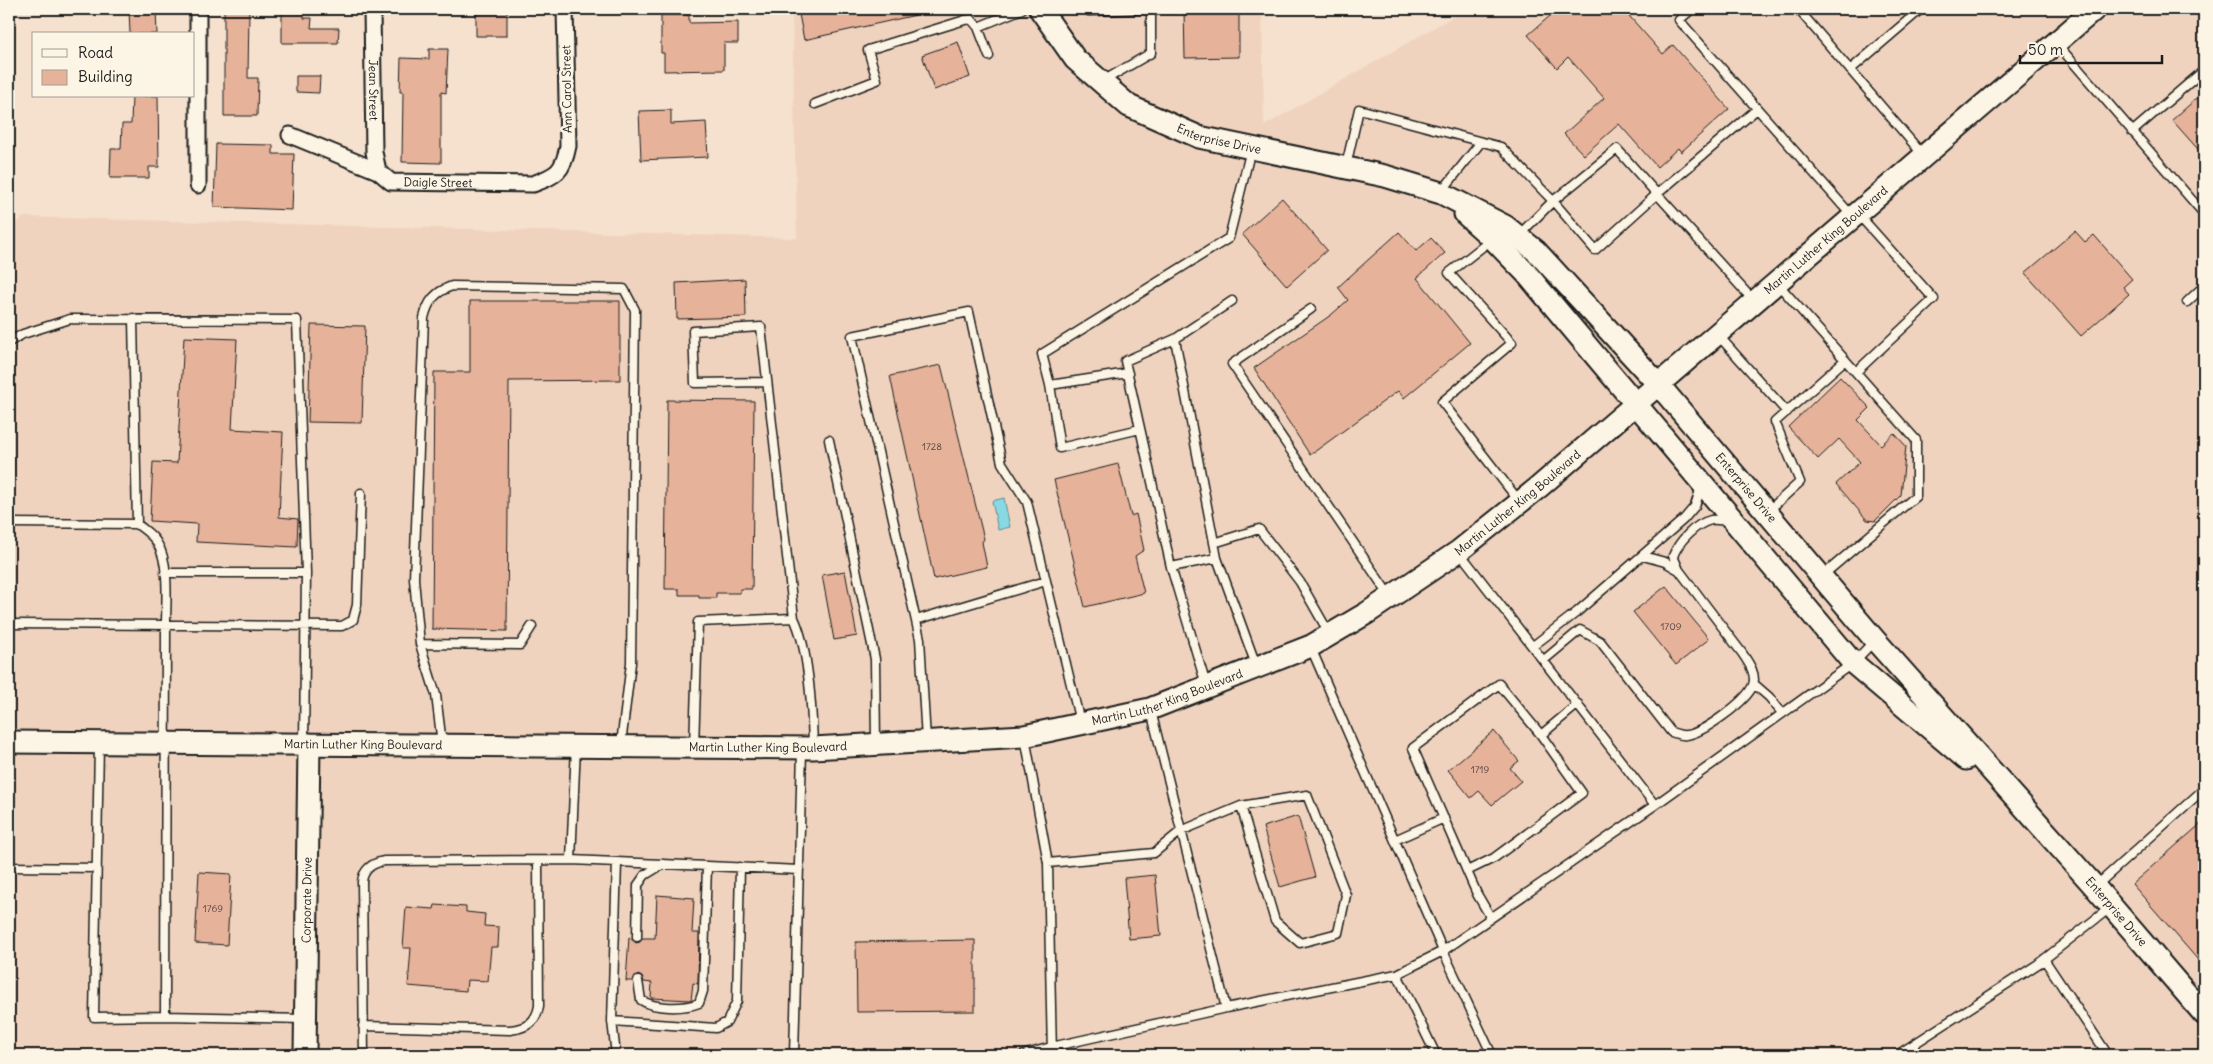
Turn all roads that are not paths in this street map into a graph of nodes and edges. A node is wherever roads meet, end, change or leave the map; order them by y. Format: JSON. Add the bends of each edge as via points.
{"nodes":[{"id":1,"x":198,"y":9,"type":"edge"},
{"id":2,"x":372,"y":9,"type":"edge"},
{"id":3,"x":565,"y":9,"type":"edge"},
{"id":4,"x":1022,"y":9,"type":"edge"},
{"id":5,"x":1040,"y":9,"type":"edge"},
{"id":6,"x":1087,"y":9,"type":"edge"},
{"id":7,"x":1149,"y":9,"type":"edge"},
{"id":8,"x":1692,"y":9,"type":"edge"},
{"id":9,"x":1798,"y":9,"type":"edge"},
{"id":10,"x":1921,"y":9,"type":"edge"},
{"id":11,"x":2095,"y":9,"type":"edge"},
{"id":12,"x":978,"y":27,"type":"junction"},
{"id":13,"x":2055,"y":43,"type":"junction"},
{"id":14,"x":989,"y":56,"type":"dead end"},
{"id":15,"x":1850,"y":70,"type":"junction"},
{"id":16,"x":2204,"y":72,"type":"edge"},
{"id":17,"x":1102,"y":82,"type":"junction"},
{"id":18,"x":816,"y":104,"type":"dead end"},
{"id":19,"x":1757,"y":109,"type":"junction"},
{"id":20,"x":2132,"y":132,"type":"junction"},
{"id":21,"x":290,"y":135,"type":"dead end"},
{"id":22,"x":1481,"y":142,"type":"junction"},
{"id":23,"x":1251,"y":148,"type":"junction"},
{"id":24,"x":1924,"y":156,"type":"junction"},
{"id":25,"x":562,"y":167,"type":"joint"},
{"id":26,"x":1345,"y":167,"type":"junction"},
{"id":27,"x":378,"y":171,"type":"junction"},
{"id":28,"x":198,"y":185,"type":"dead end"},
{"id":29,"x":1441,"y":193,"type":"junction"},
{"id":30,"x":1656,"y":194,"type":"junction"},
{"id":31,"x":1553,"y":201,"type":"junction"},
{"id":32,"x":2204,"y":214,"type":"edge"},
{"id":33,"x":1856,"y":215,"type":"junction"},
{"id":34,"x":1517,"y":236,"type":"junction"},
{"id":35,"x":1493,"y":239,"type":"junction"},
{"id":36,"x":1777,"y":282,"type":"junction"},
{"id":37,"x":2204,"y":286,"type":"edge"},
{"id":38,"x":1232,"y":302,"type":"dead end"},
{"id":39,"x":1754,"y":302,"type":"junction"},
{"id":40,"x":2187,"y":302,"type":"dead end"},
{"id":41,"x":1311,"y":309,"type":"dead end"},
{"id":42,"x":134,"y":318,"type":"junction"},
{"id":43,"x":1717,"y":334,"type":"junction"},
{"id":44,"x":1175,"y":339,"type":"junction"},
{"id":45,"x":9,"y":342,"type":"edge"},
{"id":46,"x":1845,"y":360,"type":"junction"},
{"id":47,"x":1856,"y":372,"type":"junction"},
{"id":48,"x":1128,"y":373,"type":"junction"},
{"id":49,"x":767,"y":382,"type":"junction"},
{"id":50,"x":1658,"y":384,"type":"junction"},
{"id":51,"x":1050,"y":386,"type":"junction"},
{"id":52,"x":1636,"y":404,"type":"junction"},
{"id":53,"x":1787,"y":412,"type":"junction"},
{"id":54,"x":1140,"y":428,"type":"junction"},
{"id":55,"x":829,"y":440,"type":"dead end"},
{"id":56,"x":1702,"y":483,"type":"junction"},
{"id":57,"x":361,"y":494,"type":"dead end"},
{"id":58,"x":1520,"y":502,"type":"junction"},
{"id":59,"x":1766,"y":512,"type":"junction"},
{"id":60,"x":1736,"y":522,"type":"junction"},
{"id":61,"x":9,"y":523,"type":"edge"},
{"id":62,"x":137,"y":525,"type":"junction"},
{"id":63,"x":1214,"y":543,"type":"junction"},
{"id":64,"x":1459,"y":551,"type":"junction"},
{"id":65,"x":1642,"y":556,"type":"junction"},
{"id":66,"x":1217,"y":558,"type":"junction"},
{"id":67,"x":1171,"y":566,"type":"junction"},
{"id":68,"x":1679,"y":570,"type":"junction"},
{"id":69,"x":165,"y":573,"type":"junction"},
{"id":70,"x":306,"y":573,"type":"junction"},
{"id":71,"x":1821,"y":577,"type":"junction"},
{"id":72,"x":1046,"y":582,"type":"junction"},
{"id":73,"x":1391,"y":597,"type":"junction"},
{"id":74,"x":794,"y":618,"type":"junction"},
{"id":75,"x":916,"y":620,"type":"junction"},
{"id":76,"x":9,"y":624,"type":"edge"},
{"id":77,"x":166,"y":625,"type":"junction"},
{"id":78,"x":306,"y":626,"type":"junction"},
{"id":79,"x":532,"y":626,"type":"dead end"},
{"id":80,"x":1330,"y":635,"type":"junction"},
{"id":81,"x":1874,"y":640,"type":"junction"},
{"id":82,"x":420,"y":644,"type":"junction"},
{"id":83,"x":1310,"y":646,"type":"junction"},
{"id":84,"x":1533,"y":646,"type":"junction"},
{"id":85,"x":1544,"y":660,"type":"junction"},
{"id":86,"x":1853,"y":663,"type":"junction"},
{"id":87,"x":1256,"y":667,"type":"junction"},
{"id":88,"x":1754,"y":684,"type":"junction"},
{"id":89,"x":1206,"y":687,"type":"junction"},
{"id":90,"x":1578,"y":704,"type":"junction"},
{"id":91,"x":1150,"y":709,"type":"junction"},
{"id":92,"x":1782,"y":714,"type":"junction"},
{"id":93,"x":1080,"y":724,"type":"junction"},
{"id":94,"x":1541,"y":735,"type":"junction"},
{"id":95,"x":1024,"y":736,"type":"junction"},
{"id":96,"x":9,"y":742,"type":"edge"},
{"id":97,"x":99,"y":742,"type":"junction"},
{"id":98,"x":926,"y":742,"type":"junction"},
{"id":99,"x":165,"y":743,"type":"junction"},
{"id":100,"x":306,"y":744,"type":"junction"},
{"id":101,"x":442,"y":744,"type":"junction"},
{"id":102,"x":576,"y":744,"type":"junction"},
{"id":103,"x":620,"y":745,"type":"junction"},
{"id":104,"x":876,"y":745,"type":"junction"},
{"id":105,"x":808,"y":747,"type":"junction"},
{"id":106,"x":694,"y":748,"type":"junction"},
{"id":107,"x":2204,"y":789,"type":"edge"},
{"id":108,"x":1655,"y":805,"type":"junction"},
{"id":109,"x":1241,"y":806,"type":"junction"},
{"id":110,"x":2027,"y":811,"type":"junction"},
{"id":111,"x":1444,"y":818,"type":"junction"},
{"id":112,"x":1181,"y":831,"type":"junction"},
{"id":113,"x":1395,"y":840,"type":"junction"},
{"id":114,"x":571,"y":860,"type":"junction"},
{"id":115,"x":538,"y":861,"type":"junction"},
{"id":116,"x":617,"y":863,"type":"junction"},
{"id":117,"x":1048,"y":863,"type":"junction"},
{"id":118,"x":662,"y":864,"type":"junction"},
{"id":119,"x":707,"y":866,"type":"junction"},
{"id":120,"x":9,"y":867,"type":"edge"},
{"id":121,"x":740,"y":867,"type":"junction"},
{"id":122,"x":97,"y":868,"type":"junction"},
{"id":123,"x":799,"y":870,"type":"junction"},
{"id":124,"x":1467,"y":870,"type":"junction"},
{"id":125,"x":2095,"y":887,"type":"junction"},
{"id":126,"x":2111,"y":907,"type":"junction"},
{"id":127,"x":1492,"y":918,"type":"junction"},
{"id":128,"x":637,"y":937,"type":"dead end"},
{"id":129,"x":1444,"y":951,"type":"junction"},
{"id":130,"x":2044,"y":959,"type":"junction"},
{"id":131,"x":1397,"y":974,"type":"junction"},
{"id":132,"x":638,"y":982,"type":"dead end"},
{"id":133,"x":1226,"y":1008,"type":"junction"},
{"id":134,"x":2204,"y":1014,"type":"edge"},
{"id":135,"x":165,"y":1016,"type":"junction"},
{"id":136,"x":305,"y":1019,"type":"junction"},
{"id":137,"x":612,"y":1021,"type":"junction"},
{"id":138,"x":364,"y":1026,"type":"junction"},
{"id":139,"x":1052,"y":1051,"type":"edge"},
{"id":140,"x":305,"y":1055,"type":"edge"},
{"id":141,"x":364,"y":1055,"type":"edge"},
{"id":142,"x":616,"y":1055,"type":"edge"},
{"id":143,"x":794,"y":1055,"type":"edge"},
{"id":144,"x":1024,"y":1055,"type":"edge"},
{"id":145,"x":1436,"y":1055,"type":"edge"},
{"id":146,"x":1492,"y":1055,"type":"edge"},
{"id":147,"x":1897,"y":1055,"type":"edge"},
{"id":148,"x":2108,"y":1055,"type":"edge"}],
"edges":[{"from":1,"to":28,"type":"street"},
{"from":2,"to":27,"type":"street","name":"Jean Street","via":[[374,152]]},
{"from":3,"to":25,"type":"street","name":"Ann Carol Street","via":[[568,146]]},
{"from":4,"to":12,"type":"lane"},
{"from":5,"to":17,"type":"street","name":"Enterprise Drive","via":[[1075,59]]},
{"from":6,"to":7,"type":"lane"},
{"from":7,"to":17,"type":"lane","via":[[1151,53]]},
{"from":8,"to":19,"type":"lane","via":[[1679,20]]},
{"from":9,"to":15,"type":"lane"},
{"from":10,"to":15,"type":"lane"},
{"from":11,"to":13,"type":"street","name":"Martin Luther King Boulevard"},
{"from":12,"to":14,"type":"lane"},
{"from":12,"to":18,"type":"lane","via":[[971,19],[965,20],[868,50],[877,80]]},
{"from":13,"to":20,"type":"lane"},
{"from":13,"to":24,"type":"street","name":"Martin Luther King Boulevard"},
{"from":15,"to":24,"type":"lane"},
{"from":16,"to":20,"type":"lane"},
{"from":17,"to":23,"type":"street","name":"Enterprise Drive","via":[[1130,106],[1199,137]]},
{"from":19,"to":30,"type":"lane"},
{"from":19,"to":33,"type":"lane"},
{"from":20,"to":32,"type":"lane"},
{"from":21,"to":27,"type":"street","name":"Daigle Street"},
{"from":22,"to":26,"type":"lane","via":[[1359,109]]},
{"from":22,"to":29,"type":"lane"},
{"from":22,"to":31,"type":"lane","via":[[1501,147]]},
{"from":23,"to":26,"type":"street","name":"Enterprise Drive"},
{"from":23,"to":51,"type":"lane","via":[[1229,238],[1042,354]]},
{"from":24,"to":33,"type":"street","name":"Martin Luther King Boulevard"},
{"from":25,"to":27,"type":"street","name":"Daigle Street","via":[[555,175],[533,184],[391,182]]},
{"from":26,"to":29,"type":"street","name":"Enterprise Drive"},
{"from":29,"to":34,"type":"street","name":"Enterprise Drive","via":[[1505,226]]},
{"from":29,"to":35,"type":"street","name":"Enterprise Drive"},
{"from":30,"to":31,"type":"lane","via":[[1618,149]]},
{"from":30,"to":31,"type":"lane","via":[[1595,250]]},
{"from":30,"to":39,"type":"lane"},
{"from":31,"to":34,"type":"lane"},
{"from":33,"to":36,"type":"street","name":"Martin Luther King Boulevard"},
{"from":33,"to":47,"type":"lane","via":[[1934,299]]},
{"from":34,"to":50,"type":"street","name":"Enterprise Drive","via":[[1536,251]]},
{"from":35,"to":52,"type":"street","name":"Enterprise Drive","via":[[1526,273]]},
{"from":35,"to":58,"type":"lane","via":[[1449,273],[1512,343],[1442,402]]},
{"from":36,"to":39,"type":"street","name":"Martin Luther King Boulevard"},
{"from":36,"to":46,"type":"lane"},
{"from":37,"to":40,"type":"lane"},
{"from":38,"to":44,"type":"lane"},
{"from":39,"to":43,"type":"street","name":"Martin Luther King Boulevard"},
{"from":41,"to":73,"type":"lane","via":[[1232,364]]},
{"from":42,"to":45,"type":"lane","via":[[70,319],[23,334]]},
{"from":42,"to":62,"type":"lane"},
{"from":42,"to":70,"type":"lane","via":[[297,320]]},
{"from":43,"to":50,"type":"street","name":"Martin Luther King Boulevard"},
{"from":43,"to":53,"type":"lane"},
{"from":44,"to":48,"type":"lane","via":[[1126,361]]},
{"from":44,"to":63,"type":"lane"},
{"from":46,"to":47,"type":"lane"},
{"from":46,"to":53,"type":"lane"},
{"from":47,"to":71,"type":"lane","via":[[1916,440],[1916,496]]},
{"from":48,"to":51,"type":"lane"},
{"from":48,"to":54,"type":"lane"},
{"from":49,"to":49,"type":"lane","via":[[761,327],[692,331],[695,383]]},
{"from":49,"to":74,"type":"lane"},
{"from":50,"to":52,"type":"street","name":"Martin Luther King Boulevard"},
{"from":50,"to":59,"type":"street","name":"Enterprise Drive"},
{"from":51,"to":54,"type":"lane","via":[[1060,448]]},
{"from":52,"to":56,"type":"street","name":"Enterprise Drive"},
{"from":52,"to":58,"type":"street","name":"Martin Luther King Boulevard"},
{"from":53,"to":59,"type":"lane","via":[[1775,422],[1800,482]]},
{"from":54,"to":67,"type":"lane"},
{"from":55,"to":104,"type":"lane","via":[[875,659]]},
{"from":56,"to":60,"type":"street","name":"Enterprise Drive"},
{"from":56,"to":65,"type":"lane","via":[[1695,506]]},
{"from":57,"to":78,"type":"lane","via":[[357,605],[352,620],[342,626]]},
{"from":58,"to":64,"type":"street","name":"Martin Luther King Boulevard"},
{"from":59,"to":71,"type":"street","name":"Enterprise Drive"},
{"from":60,"to":68,"type":"lane","via":[[1712,520],[1678,543],[1673,556]]},
{"from":60,"to":86,"type":"street","name":"Enterprise Drive"},
{"from":61,"to":62,"type":"lane"},
{"from":62,"to":69,"type":"lane","via":[[146,530],[162,551]]},
{"from":63,"to":66,"type":"lane"},
{"from":63,"to":80,"type":"lane","via":[[1259,529],[1300,582]]},
{"from":64,"to":73,"type":"street","name":"Martin Luther King Boulevard"},
{"from":64,"to":84,"type":"lane"},
{"from":65,"to":68,"type":"lane","via":[[1665,562]]},
{"from":65,"to":84,"type":"lane"},
{"from":66,"to":67,"type":"lane"},
{"from":66,"to":87,"type":"lane"},
{"from":67,"to":89,"type":"lane"},
{"from":68,"to":88,"type":"lane","via":[[1752,667]]},
{"from":69,"to":70,"type":"lane"},
{"from":69,"to":77,"type":"lane"},
{"from":70,"to":78,"type":"lane"},
{"from":71,"to":81,"type":"street","name":"Enterprise Drive"},
{"from":72,"to":75,"type":"lane"},
{"from":72,"to":75,"type":"lane","via":[[1028,502],[1002,463],[969,312],[852,336]]},
{"from":72,"to":93,"type":"lane"},
{"from":73,"to":80,"type":"street","name":"Martin Luther King Boulevard"},
{"from":74,"to":105,"type":"lane","via":[[800,631],[812,712]]},
{"from":74,"to":106,"type":"lane","via":[[698,622]]},
{"from":75,"to":98,"type":"lane"},
{"from":76,"to":77,"type":"lane"},
{"from":77,"to":78,"type":"lane"},
{"from":77,"to":99,"type":"lane"},
{"from":78,"to":100,"type":"lane"},
{"from":79,"to":82,"type":"lane","via":[[520,645]]},
{"from":80,"to":83,"type":"street","name":"Martin Luther King Boulevard"},
{"from":81,"to":86,"type":"lane"},
{"from":81,"to":110,"type":"street","name":"Enterprise Drive"},
{"from":82,"to":101,"type":"lane","via":[[436,695]]},
{"from":82,"to":103,"type":"lane","via":[[414,579],[427,306],[433,296],[452,286],[624,289],[635,310],[635,329],[631,663]]},
{"from":83,"to":87,"type":"street","name":"Martin Luther King Boulevard"},
{"from":83,"to":113,"type":"lane"},
{"from":84,"to":85,"type":"lane"},
{"from":85,"to":88,"type":"lane","via":[[1580,630],[1590,634],[1600,641],[1671,732],[1684,736],[1696,733],[1744,700]]},
{"from":85,"to":90,"type":"lane"},
{"from":86,"to":92,"type":"lane"},
{"from":86,"to":110,"type":"street","name":"Enterprise Drive"},
{"from":87,"to":89,"type":"street","name":"Martin Luther King Boulevard"},
{"from":88,"to":92,"type":"lane","via":[[1769,696]]},
{"from":89,"to":91,"type":"street","name":"Martin Luther King Boulevard"},
{"from":90,"to":94,"type":"lane"},
{"from":90,"to":108,"type":"lane"},
{"from":91,"to":93,"type":"street","name":"Martin Luther King Boulevard"},
{"from":91,"to":112,"type":"lane"},
{"from":92,"to":108,"type":"lane"},
{"from":93,"to":95,"type":"street","name":"Martin Luther King Boulevard"},
{"from":94,"to":111,"type":"lane","via":[[1499,684],[1414,748]]},
{"from":94,"to":124,"type":"lane","via":[[1582,793],[1494,858]]},
{"from":95,"to":98,"type":"street","name":"Martin Luther King Boulevard"},
{"from":95,"to":117,"type":"lane"},
{"from":96,"to":97,"type":"street","name":"Martin Luther King Boulevard"},
{"from":97,"to":99,"type":"street","name":"Martin Luther King Boulevard"},
{"from":97,"to":122,"type":"lane"},
{"from":98,"to":104,"type":"street","name":"Martin Luther King Boulevard"},
{"from":99,"to":100,"type":"street","name":"Martin Luther King Boulevard"},
{"from":99,"to":135,"type":"lane"},
{"from":100,"to":101,"type":"street","name":"Martin Luther King Boulevard"},
{"from":100,"to":136,"type":"street","name":"Corporate Drive"},
{"from":101,"to":102,"type":"street","name":"Martin Luther King Boulevard"},
{"from":102,"to":103,"type":"street","name":"Martin Luther King Boulevard"},
{"from":102,"to":114,"type":"lane"},
{"from":103,"to":106,"type":"street","name":"Martin Luther King Boulevard"},
{"from":104,"to":105,"type":"street","name":"Martin Luther King Boulevard"},
{"from":105,"to":106,"type":"street","name":"Martin Luther King Boulevard"},
{"from":105,"to":123,"type":"lane"},
{"from":107,"to":125,"type":"lane"},
{"from":108,"to":127,"type":"lane"},
{"from":109,"to":109,"type":"lane","via":[[1275,921],[1300,943],[1338,933],[1346,895],[1307,795]]},
{"from":109,"to":112,"type":"lane"},
{"from":110,"to":125,"type":"street","name":"Enterprise Drive"},
{"from":111,"to":113,"type":"lane"},
{"from":111,"to":124,"type":"lane"},
{"from":112,"to":117,"type":"lane","via":[[1154,853]]},
{"from":112,"to":133,"type":"lane"},
{"from":113,"to":129,"type":"lane"},
{"from":114,"to":115,"type":"lane"},
{"from":114,"to":116,"type":"lane"},
{"from":115,"to":138,"type":"lane","via":[[384,861],[368,868],[362,882]]},
{"from":115,"to":138,"type":"lane","via":[[539,1006],[533,1021],[526,1027],[510,1030]]},
{"from":116,"to":118,"type":"lane"},
{"from":116,"to":137,"type":"lane"},
{"from":117,"to":139,"type":"lane"},
{"from":118,"to":119,"type":"lane"},
{"from":118,"to":128,"type":"lane","via":[[638,884]]},
{"from":119,"to":121,"type":"lane"},
{"from":119,"to":132,"type":"lane","via":[[703,991],[699,1003],[689,1007],[647,1004],[641,1000]]},
{"from":120,"to":122,"type":"lane"},
{"from":121,"to":123,"type":"lane"},
{"from":121,"to":137,"type":"lane","via":[[737,1001],[727,1022],[716,1028]]},
{"from":122,"to":135,"type":"lane","via":[[94,1017]]},
{"from":123,"to":143,"type":"lane"},
{"from":124,"to":127,"type":"lane"},
{"from":125,"to":126,"type":"street","name":"Enterprise Drive"},
{"from":126,"to":130,"type":"lane"},
{"from":126,"to":134,"type":"street","name":"Enterprise Drive"},
{"from":127,"to":129,"type":"lane"},
{"from":129,"to":131,"type":"lane"},
{"from":129,"to":146,"type":"lane"},
{"from":130,"to":147,"type":"lane"},
{"from":130,"to":148,"type":"lane"},
{"from":131,"to":133,"type":"lane"},
{"from":131,"to":145,"type":"lane"},
{"from":133,"to":139,"type":"lane"},
{"from":135,"to":136,"type":"lane"},
{"from":136,"to":140,"type":"street","name":"Corporate Drive"},
{"from":137,"to":142,"type":"lane"},
{"from":138,"to":141,"type":"lane"},
{"from":139,"to":144,"type":"lane"}]}
